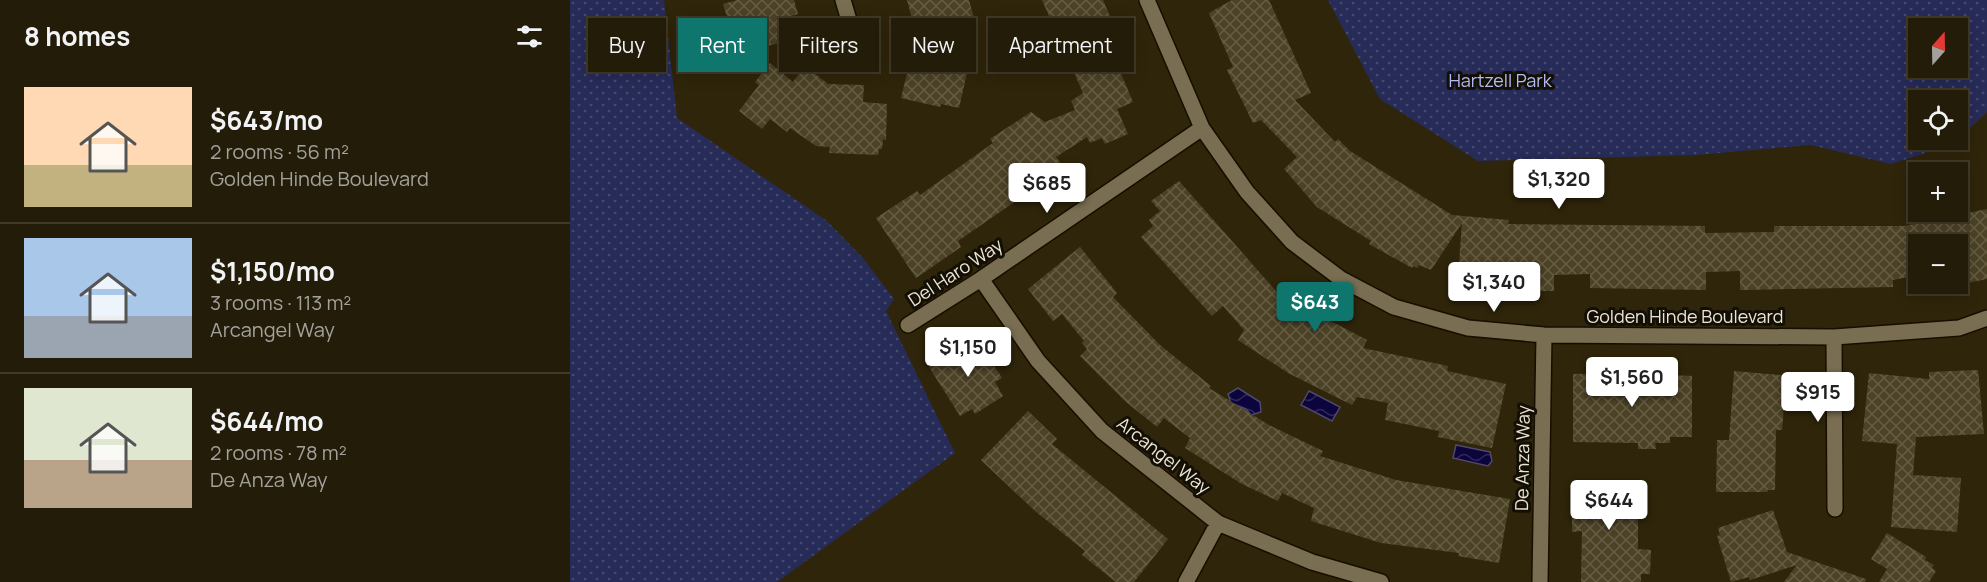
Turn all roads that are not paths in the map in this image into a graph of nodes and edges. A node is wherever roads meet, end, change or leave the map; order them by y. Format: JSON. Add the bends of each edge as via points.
{"nodes":[{"id":1,"x":843,"y":0,"type":"edge"},
{"id":2,"x":1147,"y":0,"type":"edge"},
{"id":3,"x":848,"y":18,"type":"edge"},
{"id":4,"x":1202,"y":128,"type":"junction"},
{"id":5,"x":981,"y":279,"type":"junction"},
{"id":6,"x":1987,"y":318,"type":"edge"},
{"id":7,"x":908,"y":325,"type":"dead end"},
{"id":8,"x":1544,"y":335,"type":"junction"},
{"id":9,"x":1834,"y":337,"type":"junction"},
{"id":10,"x":1835,"y":509,"type":"dead end"},
{"id":11,"x":1218,"y":523,"type":"junction"},
{"id":12,"x":1186,"y":582,"type":"edge"},
{"id":13,"x":1382,"y":582,"type":"edge"},
{"id":14,"x":1540,"y":582,"type":"edge"}],
"edges":[{"from":1,"to":3,"type":"street"},
{"from":2,"to":4,"type":"street","name":"Golden Hinde Boulevard"},
{"from":4,"to":5,"type":"street","name":"Del Haro Way"},
{"from":4,"to":8,"type":"street","name":"Golden Hinde Boulevard","via":[[1247,192],[1292,242],[1341,279],[1394,307],[1447,322]]},
{"from":5,"to":7,"type":"street","name":"Del Haro Way"},
{"from":5,"to":11,"type":"street","name":"Arcangel Way","via":[[1038,361],[1102,431]]},
{"from":6,"to":9,"type":"street","name":"Golden Hinde Boulevard","via":[[1959,328]]},
{"from":8,"to":9,"type":"street","name":"Golden Hinde Boulevard"},
{"from":8,"to":14,"type":"street","name":"De Anza Way"},
{"from":9,"to":10,"type":"street"},
{"from":11,"to":12,"type":"street"},
{"from":11,"to":13,"type":"street","name":"Arcangel Way","via":[[1312,562]]}]}
